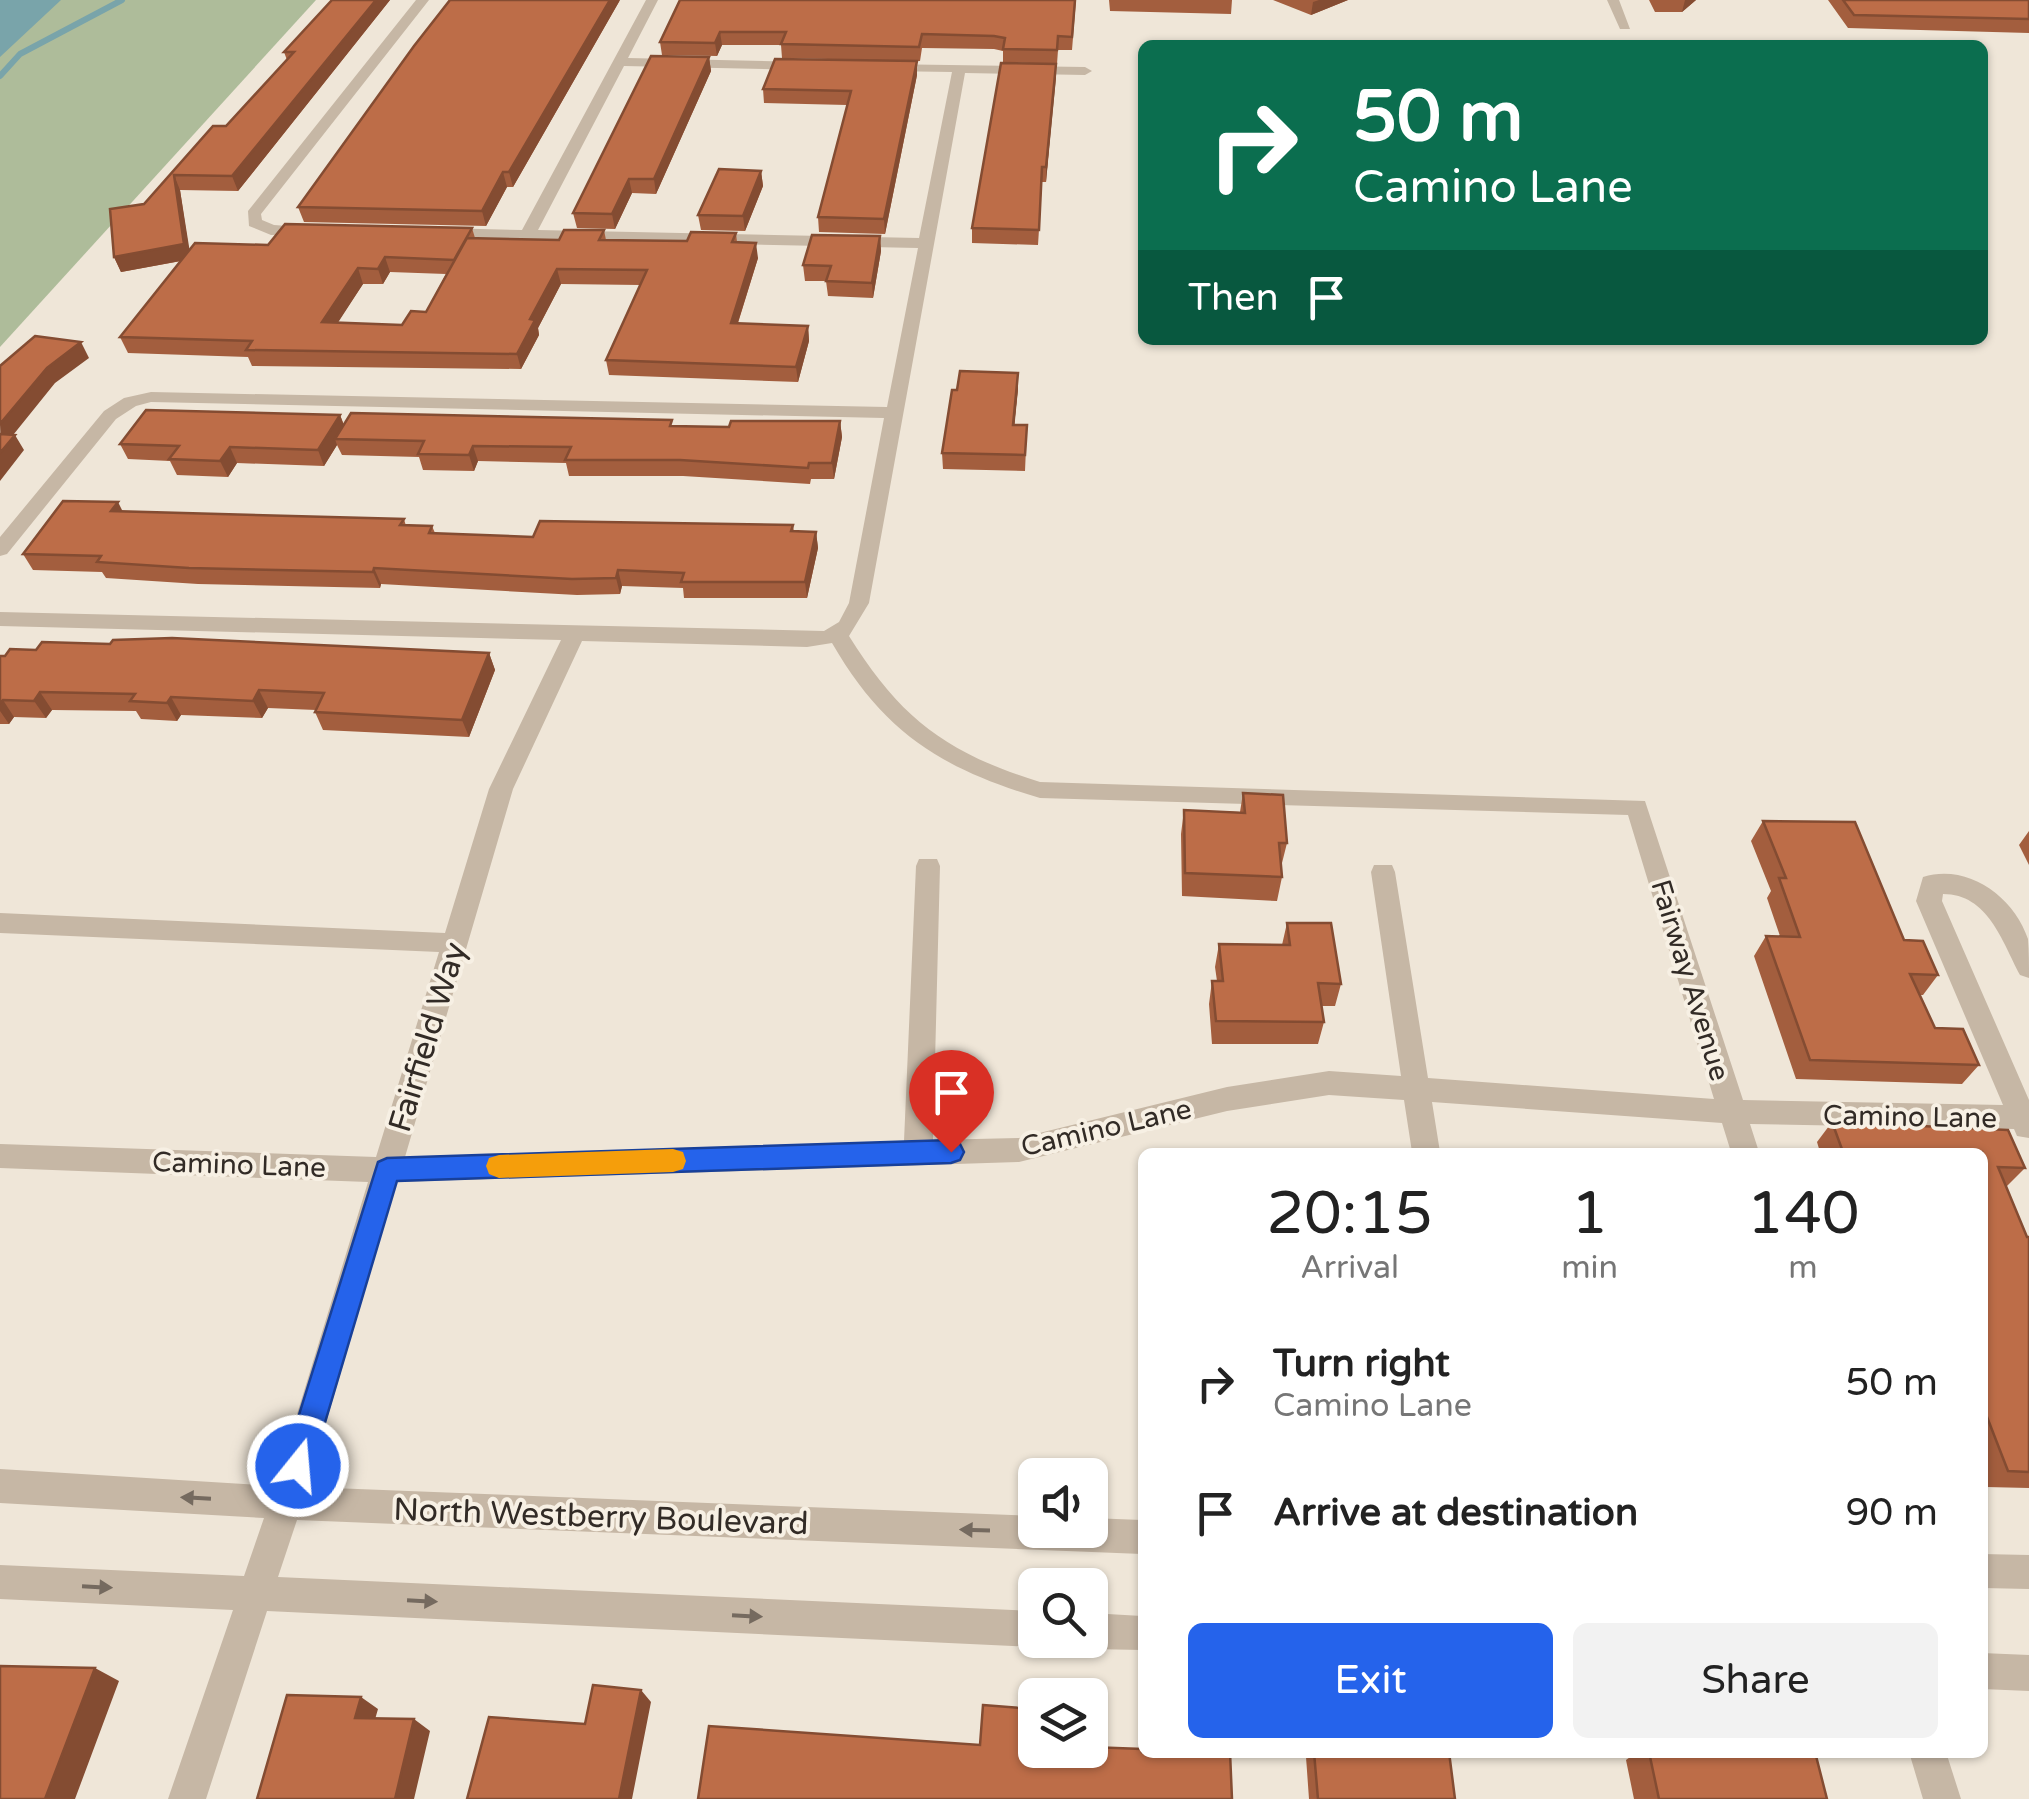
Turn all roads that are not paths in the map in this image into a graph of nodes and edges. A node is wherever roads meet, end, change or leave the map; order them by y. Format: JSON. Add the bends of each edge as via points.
{"nodes":[{"id":1,"x":424,"y":0,"type":"edge"},
{"id":2,"x":652,"y":0,"type":"edge"},
{"id":3,"x":1613,"y":0,"type":"edge"},
{"id":4,"x":1625,"y":26,"type":"dead end"},
{"id":5,"x":620,"y":62,"type":"junction"},
{"id":6,"x":827,"y":66,"type":"edge"},
{"id":7,"x":865,"y":67,"type":"edge"},
{"id":8,"x":960,"y":68,"type":"junction"},
{"id":9,"x":1084,"y":71,"type":"dead end"},
{"id":10,"x":330,"y":231,"type":"edge"},
{"id":11,"x":428,"y":233,"type":"edge"},
{"id":12,"x":528,"y":234,"type":"junction"},
{"id":13,"x":927,"y":243,"type":"junction"},
{"id":14,"x":895,"y":413,"type":"junction"},
{"id":15,"x":0,"y":550,"type":"edge"},
{"id":16,"x":0,"y":619,"type":"edge"},
{"id":17,"x":575,"y":633,"type":"junction"},
{"id":18,"x":838,"y":636,"type":"junction"},
{"id":19,"x":928,"y":866,"type":"dead end"},
{"id":20,"x":1383,"y":872,"type":"dead end"},
{"id":21,"x":0,"y":923,"type":"edge"},
{"id":22,"x":454,"y":943,"type":"junction"},
{"id":23,"x":2029,"y":968,"type":"edge"},
{"id":24,"x":1417,"y":1087,"type":"junction"},
{"id":25,"x":1733,"y":1112,"type":"junction"},
{"id":26,"x":2027,"y":1122,"type":"edge"},
{"id":27,"x":1425,"y":1148,"type":"edge"},
{"id":28,"x":1744,"y":1148,"type":"edge"},
{"id":29,"x":918,"y":1153,"type":"junction"},
{"id":30,"x":0,"y":1156,"type":"edge"},
{"id":31,"x":387,"y":1170,"type":"junction"},
{"id":32,"x":0,"y":1486,"type":"edge"},
{"id":33,"x":286,"y":1503,"type":"junction"},
{"id":34,"x":1138,"y":1537,"type":"edge"},
{"id":35,"x":1988,"y":1570,"type":"edge"},
{"id":36,"x":2029,"y":1572,"type":"edge"},
{"id":37,"x":0,"y":1582,"type":"edge"},
{"id":38,"x":256,"y":1594,"type":"junction"},
{"id":39,"x":1018,"y":1627,"type":"edge"},
{"id":40,"x":1108,"y":1632,"type":"edge"},
{"id":41,"x":1138,"y":1633,"type":"edge"},
{"id":42,"x":1988,"y":1671,"type":"edge"},
{"id":43,"x":2029,"y":1673,"type":"edge"},
{"id":44,"x":1929,"y":1758,"type":"edge"},
{"id":45,"x":187,"y":1799,"type":"edge"},
{"id":46,"x":1942,"y":1799,"type":"edge"}],
"edges":[{"from":1,"to":10,"type":"street","via":[[252,214],[271,230]]},
{"from":2,"to":5,"type":"street"},
{"from":3,"to":4,"type":"street"},
{"from":5,"to":6,"type":"street"},
{"from":5,"to":12,"type":"street"},
{"from":7,"to":8,"type":"street"},
{"from":8,"to":9,"type":"street"},
{"from":8,"to":13,"type":"street"},
{"from":11,"to":12,"type":"street"},
{"from":12,"to":13,"type":"street"},
{"from":13,"to":14,"type":"street"},
{"from":14,"to":15,"type":"street","via":[[151,396],[130,402],[95,430]]},
{"from":14,"to":18,"type":"street","via":[[859,603],[853,622]]},
{"from":16,"to":17,"type":"street"},
{"from":17,"to":18,"type":"street"},
{"from":17,"to":22,"type":"street","name":"Fairfield Way","via":[[501,789]]},
{"from":18,"to":25,"type":"street","name":"Fairway Avenue","via":[[871,689],[930,746],[991,776],[1040,790],[1637,807]]},
{"from":19,"to":29,"type":"street"},
{"from":20,"to":24,"type":"street"},
{"from":21,"to":22,"type":"street"},
{"from":22,"to":31,"type":"street","name":"Fairfield Way"},
{"from":23,"to":26,"type":"street","via":[[2000,908],[1976,891],[1932,884],[1929,901]]},
{"from":24,"to":25,"type":"street","name":"Camino Lane"},
{"from":24,"to":27,"type":"street"},
{"from":24,"to":29,"type":"street","name":"Camino Lane","via":[[1328,1084],[1227,1099],[1019,1150]]},
{"from":25,"to":26,"type":"street","name":"Camino Lane"},
{"from":25,"to":28,"type":"street","name":"Fairway Avenue"},
{"from":29,"to":31,"type":"street","name":"Camino Lane"},
{"from":30,"to":31,"type":"street","name":"Camino Lane"},
{"from":31,"to":33,"type":"street","name":"Fairfield Way"},
{"from":33,"to":32,"type":"street","name":"North Westberry Boulevard","one_way":true},
{"from":34,"to":33,"type":"street","name":"North Westberry Boulevard","one_way":true},
{"from":33,"to":38,"type":"street","name":"Fairfield Way"},
{"from":35,"to":36,"type":"street"},
{"from":37,"to":38,"type":"street","one_way":true},
{"from":38,"to":39,"type":"street","one_way":true},
{"from":38,"to":45,"type":"street","name":"Fairfield Way"},
{"from":40,"to":41,"type":"street"},
{"from":42,"to":43,"type":"street"},
{"from":44,"to":46,"type":"street"}]}
